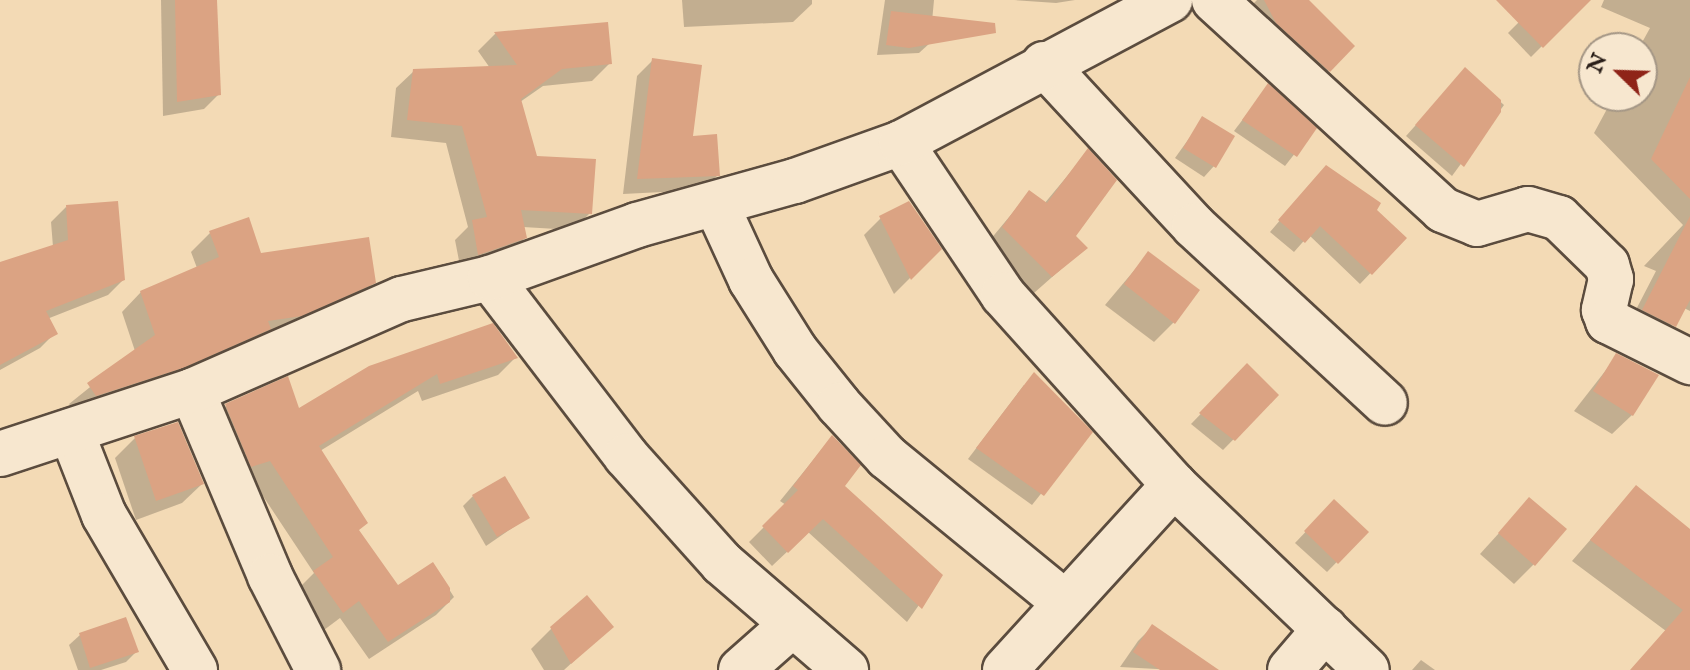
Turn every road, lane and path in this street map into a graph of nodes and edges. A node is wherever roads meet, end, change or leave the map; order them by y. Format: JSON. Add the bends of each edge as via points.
{"nodes":[{"id":1,"x":1170,"y":0,"type":"edge"},
{"id":2,"x":1214,"y":0,"type":"edge"},
{"id":3,"x":1044,"y":64,"type":"junction"},
{"id":4,"x":901,"y":143,"type":"junction"},
{"id":5,"x":716,"y":204,"type":"junction"},
{"id":6,"x":490,"y":278,"type":"junction"},
{"id":7,"x":1690,"y":362,"type":"edge"},
{"id":8,"x":192,"y":391,"type":"junction"},
{"id":9,"x":1385,"y":403,"type":"dead end"},
{"id":10,"x":71,"y":431,"type":"junction"},
{"id":11,"x":0,"y":454,"type":"edge"},
{"id":12,"x":1174,"y":485,"type":"junction"},
{"id":13,"x":1064,"y":602,"type":"junction"},
{"id":14,"x":793,"y":624,"type":"junction"},
{"id":15,"x":1325,"y":629,"type":"junction"},
{"id":16,"x":195,"y":670,"type":"edge"},
{"id":17,"x":318,"y":670,"type":"edge"},
{"id":18,"x":741,"y":670,"type":"edge"},
{"id":19,"x":846,"y":670,"type":"edge"},
{"id":20,"x":1005,"y":670,"type":"edge"},
{"id":21,"x":1290,"y":670,"type":"edge"},
{"id":22,"x":1367,"y":670,"type":"edge"}],
"edges":[{"from":1,"to":3,"type":"street"},
{"from":2,"to":7,"type":"street","via":[[1443,210],[1477,224],[1528,209],[1559,218],[1607,265],[1608,321]]},
{"from":3,"to":4,"type":"street"},
{"from":3,"to":9,"type":"street","via":[[1194,226]]},
{"from":4,"to":5,"type":"street"},
{"from":4,"to":12,"type":"street","via":[[1003,295]]},
{"from":5,"to":6,"type":"street","via":[[637,225]]},
{"from":5,"to":13,"type":"street","via":[[751,280],[795,350],[839,405],[887,457]]},
{"from":6,"to":8,"type":"street","via":[[358,315]]},
{"from":6,"to":14,"type":"street","via":[[626,456],[722,563]]},
{"from":8,"to":10,"type":"street"},
{"from":8,"to":17,"type":"street","via":[[270,576]]},
{"from":10,"to":11,"type":"street"},
{"from":10,"to":16,"type":"street","via":[[104,515]]},
{"from":12,"to":13,"type":"street"},
{"from":12,"to":15,"type":"street"},
{"from":13,"to":20,"type":"street"},
{"from":14,"to":18,"type":"street"},
{"from":14,"to":19,"type":"street"},
{"from":15,"to":21,"type":"street"},
{"from":15,"to":22,"type":"street"}]}
